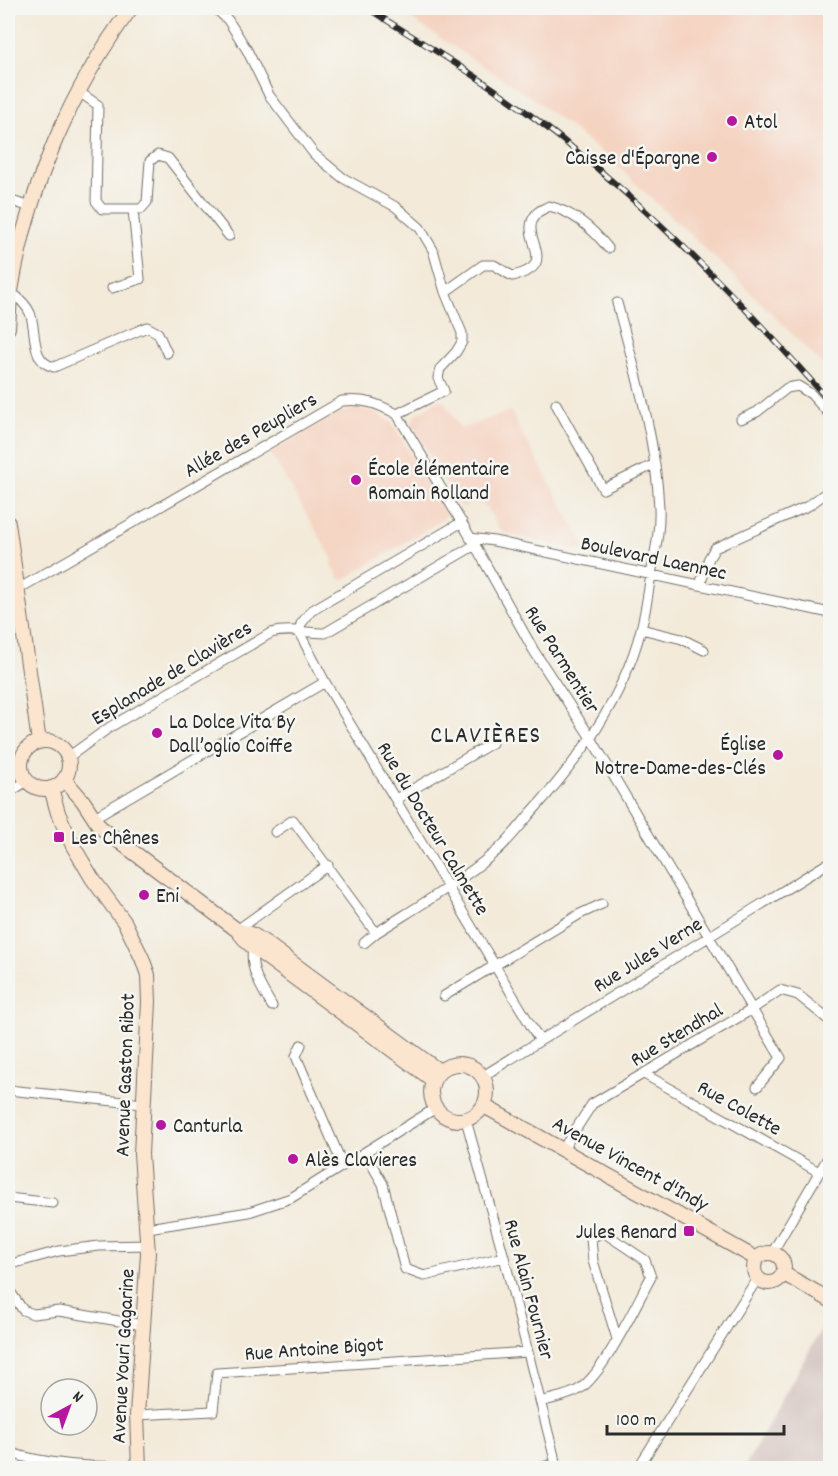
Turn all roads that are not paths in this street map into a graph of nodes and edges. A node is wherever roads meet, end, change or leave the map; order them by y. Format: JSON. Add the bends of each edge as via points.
{"nodes":[{"id":1,"x":131,"y":8,"type":"edge"},
{"id":2,"x":215,"y":8,"type":"edge"},
{"id":3,"x":79,"y":92,"type":"junction"},
{"id":4,"x":8,"y":201,"type":"edge"},
{"id":5,"x":31,"y":207,"type":"junction"},
{"id":6,"x":133,"y":210,"type":"junction"},
{"id":7,"x":229,"y":236,"type":"dead end"},
{"id":8,"x":608,"y":248,"type":"dead end"},
{"id":9,"x":112,"y":288,"type":"dead end"},
{"id":10,"x":11,"y":292,"type":"junction"},
{"id":11,"x":445,"y":292,"type":"junction"},
{"id":12,"x":617,"y":303,"type":"dead end"},
{"id":13,"x":8,"y":328,"type":"edge"},
{"id":14,"x":167,"y":353,"type":"dead end"},
{"id":15,"x":556,"y":404,"type":"dead end"},
{"id":16,"x":397,"y":414,"type":"junction"},
{"id":17,"x":831,"y":415,"type":"edge"},
{"id":18,"x":741,"y":419,"type":"dead end"},
{"id":19,"x":655,"y":464,"type":"junction"},
{"id":20,"x":831,"y":490,"type":"edge"},
{"id":21,"x":462,"y":522,"type":"junction"},
{"id":22,"x":8,"y":523,"type":"edge"},
{"id":23,"x":473,"y":541,"type":"junction"},
{"id":24,"x":10,"y":561,"type":"edge"},
{"id":25,"x":652,"y":574,"type":"junction"},
{"id":26,"x":700,"y":585,"type":"junction"},
{"id":27,"x":12,"y":588,"type":"edge"},
{"id":28,"x":831,"y":613,"type":"edge"},
{"id":29,"x":641,"y":629,"type":"junction"},
{"id":30,"x":299,"y":633,"type":"junction"},
{"id":31,"x":704,"y":650,"type":"dead end"},
{"id":32,"x":325,"y":682,"type":"junction"},
{"id":33,"x":591,"y":738,"type":"junction"},
{"id":34,"x":39,"y":742,"type":"junction"},
{"id":35,"x":492,"y":743,"type":"dead end"},
{"id":36,"x":8,"y":756,"type":"edge"},
{"id":37,"x":67,"y":758,"type":"junction"},
{"id":38,"x":21,"y":764,"type":"junction"},
{"id":39,"x":64,"y":779,"type":"junction"},
{"id":40,"x":27,"y":781,"type":"junction"},
{"id":41,"x":51,"y":788,"type":"junction"},
{"id":42,"x":8,"y":793,"type":"edge"},
{"id":43,"x":396,"y":799,"type":"junction"},
{"id":44,"x":93,"y":818,"type":"junction"},
{"id":45,"x":275,"y":832,"type":"dead end"},
{"id":46,"x":831,"y":862,"type":"edge"},
{"id":47,"x":328,"y":865,"type":"junction"},
{"id":48,"x":449,"y":887,"type":"junction"},
{"id":49,"x":602,"y":904,"type":"dead end"},
{"id":50,"x":237,"y":930,"type":"junction"},
{"id":51,"x":376,"y":933,"type":"junction"},
{"id":52,"x":709,"y":937,"type":"junction"},
{"id":53,"x":364,"y":943,"type":"dead end"},
{"id":54,"x":253,"y":947,"type":"junction"},
{"id":55,"x":495,"y":965,"type":"junction"},
{"id":56,"x":444,"y":996,"type":"dead end"},
{"id":57,"x":272,"y":1006,"type":"dead end"},
{"id":58,"x":751,"y":1010,"type":"junction"},
{"id":59,"x":831,"y":1021,"type":"edge"},
{"id":60,"x":540,"y":1041,"type":"junction"},
{"id":61,"x":301,"y":1045,"type":"dead end"},
{"id":62,"x":644,"y":1074,"type":"junction"},
{"id":63,"x":436,"y":1076,"type":"junction"},
{"id":64,"x":483,"y":1076,"type":"junction"},
{"id":65,"x":757,"y":1087,"type":"dead end"},
{"id":66,"x":8,"y":1090,"type":"edge"},
{"id":67,"x":142,"y":1104,"type":"junction"},
{"id":68,"x":484,"y":1106,"type":"junction"},
{"id":69,"x":436,"y":1108,"type":"junction"},
{"id":70,"x":466,"y":1120,"type":"junction"},
{"id":71,"x":563,"y":1149,"type":"junction"},
{"id":72,"x":366,"y":1153,"type":"junction"},
{"id":73,"x":831,"y":1154,"type":"edge"},
{"id":74,"x":343,"y":1166,"type":"junction"},
{"id":75,"x":819,"y":1172,"type":"junction"},
{"id":76,"x":8,"y":1198,"type":"edge"},
{"id":77,"x":53,"y":1203,"type":"dead end"},
{"id":78,"x":148,"y":1228,"type":"junction"},
{"id":79,"x":148,"y":1245,"type":"junction"},
{"id":80,"x":772,"y":1253,"type":"junction"},
{"id":81,"x":504,"y":1257,"type":"junction"},
{"id":82,"x":757,"y":1259,"type":"junction"},
{"id":83,"x":8,"y":1265,"type":"edge"},
{"id":84,"x":784,"y":1274,"type":"junction"},
{"id":85,"x":757,"y":1279,"type":"junction"},
{"id":86,"x":8,"y":1284,"type":"edge"},
{"id":87,"x":831,"y":1300,"type":"edge"},
{"id":88,"x":143,"y":1325,"type":"junction"},
{"id":89,"x":617,"y":1339,"type":"junction"},
{"id":90,"x":528,"y":1352,"type":"junction"},
{"id":91,"x":541,"y":1402,"type":"junction"},
{"id":92,"x":137,"y":1415,"type":"junction"},
{"id":93,"x":8,"y":1452,"type":"edge"},
{"id":94,"x":21,"y":1457,"type":"junction"},
{"id":95,"x":557,"y":1466,"type":"edge"},
{"id":96,"x":139,"y":1467,"type":"edge"},
{"id":97,"x":19,"y":1468,"type":"edge"},
{"id":98,"x":539,"y":1468,"type":"edge"},
{"id":99,"x":638,"y":1468,"type":"edge"}],
"edges":[{"from":1,"to":3,"type":"street"},
{"from":2,"to":11,"type":"street","via":[[248,50],[269,95],[314,154],[343,178],[396,207],[420,228],[434,250]]},
{"from":3,"to":5,"type":"street"},
{"from":3,"to":6,"type":"street","via":[[98,105],[96,201],[102,209]]},
{"from":4,"to":5,"type":"street"},
{"from":5,"to":10,"type":"street"},
{"from":6,"to":7,"type":"street","via":[[141,209],[147,202],[150,160],[158,155],[168,158]]},
{"from":6,"to":9,"type":"street","via":[[140,279]]},
{"from":8,"to":11,"type":"street","via":[[580,221],[563,209],[549,206],[537,213],[531,224],[538,255],[534,267],[512,276],[494,265],[483,265]]},
{"from":10,"to":13,"type":"street"},
{"from":10,"to":14,"type":"street","via":[[31,315],[34,341],[40,358],[48,366],[54,368],[147,327],[158,333]]},
{"from":11,"to":16,"type":"street","via":[[462,342],[440,369],[438,378],[444,391]]},
{"from":12,"to":19,"type":"street"},
{"from":15,"to":19,"type":"street","via":[[603,489]]},
{"from":16,"to":21,"type":"street"},
{"from":16,"to":27,"type":"street","name":"Allée des Peupliers","via":[[362,399],[342,401]]},
{"from":17,"to":18,"type":"street","via":[[798,386],[787,388],[758,412]]},
{"from":19,"to":25,"type":"street","via":[[659,542]]},
{"from":20,"to":26,"type":"street","via":[[808,506],[715,548]]},
{"from":21,"to":23,"type":"street","name":"Rue Parmentier"},
{"from":21,"to":30,"type":"street","via":[[311,611]]},
{"from":22,"to":24,"type":"street"},
{"from":23,"to":25,"type":"street","name":"Boulevard Laennec","via":[[494,541]]},
{"from":23,"to":30,"type":"street","name":"Esplanade de Clavières","via":[[325,633]]},
{"from":23,"to":33,"type":"street","name":"Rue Parmentier","via":[[534,651]]},
{"from":24,"to":27,"type":"street"},
{"from":25,"to":26,"type":"street","name":"Boulevard Laennec"},
{"from":25,"to":29,"type":"street"},
{"from":26,"to":28,"type":"street","name":"Boulevard Laennec"},
{"from":27,"to":34,"type":"street"},
{"from":29,"to":31,"type":"street","via":[[682,639]]},
{"from":29,"to":33,"type":"street","via":[[611,703]]},
{"from":30,"to":32,"type":"street","name":"Rue du Docteur Calmette"},
{"from":30,"to":37,"type":"street","name":"Esplanade de Clavières","via":[[284,629],[271,633],[110,728]]},
{"from":32,"to":43,"type":"street","name":"Rue du Docteur Calmette"},
{"from":32,"to":44,"type":"street"},
{"from":33,"to":48,"type":"street","via":[[554,788],[495,853]]},
{"from":33,"to":52,"type":"street","name":"Rue Parmentier"},
{"from":34,"to":37,"type":"street","via":[[58,745]]},
{"from":34,"to":38,"type":"street","via":[[25,752]]},
{"from":35,"to":43,"type":"street"},
{"from":36,"to":38,"type":"street"},
{"from":37,"to":39,"type":"street"},
{"from":38,"to":40,"type":"street"},
{"from":39,"to":41,"type":"street"},
{"from":39,"to":44,"type":"street"},
{"from":40,"to":41,"type":"street","via":[[38,788]]},
{"from":40,"to":42,"type":"street"},
{"from":41,"to":67,"type":"street","name":"Avenue Gaston Ribot","via":[[73,846],[125,923],[148,975]]},
{"from":43,"to":48,"type":"street","name":"Rue du Docteur Calmette"},
{"from":44,"to":50,"type":"street","via":[[123,846]]},
{"from":45,"to":47,"type":"street","via":[[293,820]]},
{"from":46,"to":52,"type":"street","name":"Rue Jules Verne"},
{"from":47,"to":50,"type":"street"},
{"from":47,"to":51,"type":"street"},
{"from":48,"to":51,"type":"street"},
{"from":48,"to":55,"type":"street","name":"Rue du Docteur Calmette"},
{"from":49,"to":55,"type":"street"},
{"from":50,"to":54,"type":"street"},
{"from":50,"to":63,"type":"street","via":[[264,942]]},
{"from":51,"to":53,"type":"street"},
{"from":52,"to":58,"type":"street","name":"Rue Stendhal"},
{"from":52,"to":60,"type":"street","name":"Rue Jules Verne"},
{"from":54,"to":57,"type":"street","via":[[251,958],[256,978]]},
{"from":54,"to":63,"type":"street"},
{"from":55,"to":56,"type":"street"},
{"from":55,"to":60,"type":"street","name":"Rue du Docteur Calmette"},
{"from":58,"to":59,"type":"street","via":[[780,990],[798,994]]},
{"from":58,"to":62,"type":"street","name":"Rue Stendhal"},
{"from":58,"to":65,"type":"street","via":[[781,1058]]},
{"from":60,"to":64,"type":"street","name":"Rue Jules Verne"},
{"from":61,"to":74,"type":"street","via":[[296,1056]]},
{"from":62,"to":71,"type":"street","name":"Rue Stendhal","via":[[592,1104]]},
{"from":62,"to":75,"type":"street","name":"Rue Colette"},
{"from":63,"to":64,"type":"street","via":[[447,1065],[457,1063],[467,1064]]},
{"from":63,"to":69,"type":"street","via":[[430,1090]]},
{"from":64,"to":68,"type":"street","via":[[487,1086]]},
{"from":66,"to":67,"type":"street"},
{"from":67,"to":78,"type":"street","name":"Avenue Gaston Ribot","via":[[141,1154]]},
{"from":68,"to":70,"type":"street"},
{"from":68,"to":71,"type":"street","name":"Avenue Vincent d'Indy"},
{"from":69,"to":70,"type":"street","via":[[449,1119]]},
{"from":69,"to":72,"type":"street"},
{"from":70,"to":81,"type":"street","name":"Rue Alain Fournier"},
{"from":71,"to":82,"type":"street","name":"Avenue Vincent d'Indy"},
{"from":72,"to":74,"type":"street"},
{"from":72,"to":81,"type":"street","via":[[383,1184],[405,1269],[424,1276]]},
{"from":73,"to":75,"type":"street"},
{"from":74,"to":78,"type":"street","via":[[291,1198],[268,1207]]},
{"from":75,"to":80,"type":"street"},
{"from":76,"to":77,"type":"street"},
{"from":78,"to":79,"type":"street","name":"Avenue Gaston Ribot"},
{"from":79,"to":83,"type":"street","via":[[59,1251]]},
{"from":79,"to":88,"type":"street","name":"Avenue Youri Gagarine"},
{"from":80,"to":82,"type":"street"},
{"from":80,"to":84,"type":"street","via":[[783,1261]]},
{"from":81,"to":90,"type":"street","name":"Rue Alain Fournier"},
{"from":82,"to":85,"type":"street"},
{"from":84,"to":85,"type":"street","via":[[775,1283]]},
{"from":84,"to":87,"type":"street"},
{"from":85,"to":99,"type":"street"},
{"from":86,"to":88,"type":"street","via":[[23,1310],[33,1314],[60,1311]]},
{"from":88,"to":92,"type":"street","name":"Avenue Youri Gagarine"},
{"from":89,"to":89,"type":"street","via":[[651,1277],[645,1260],[603,1232],[591,1238],[593,1261]]},
{"from":89,"to":91,"type":"street","via":[[602,1366],[580,1389]]},
{"from":90,"to":91,"type":"street","name":"Rue Alain Fournier"},
{"from":90,"to":92,"type":"street","name":"Rue Antoine Bigot","via":[[217,1373],[213,1411]]},
{"from":91,"to":95,"type":"street","name":"Rue Alain Fournier"},
{"from":92,"to":96,"type":"street","name":"Avenue Youri Gagarine"},
{"from":93,"to":94,"type":"street"},
{"from":94,"to":96,"type":"street","via":[[90,1466]]},
{"from":94,"to":97,"type":"street"},
{"from":95,"to":98,"type":"street"}]}
